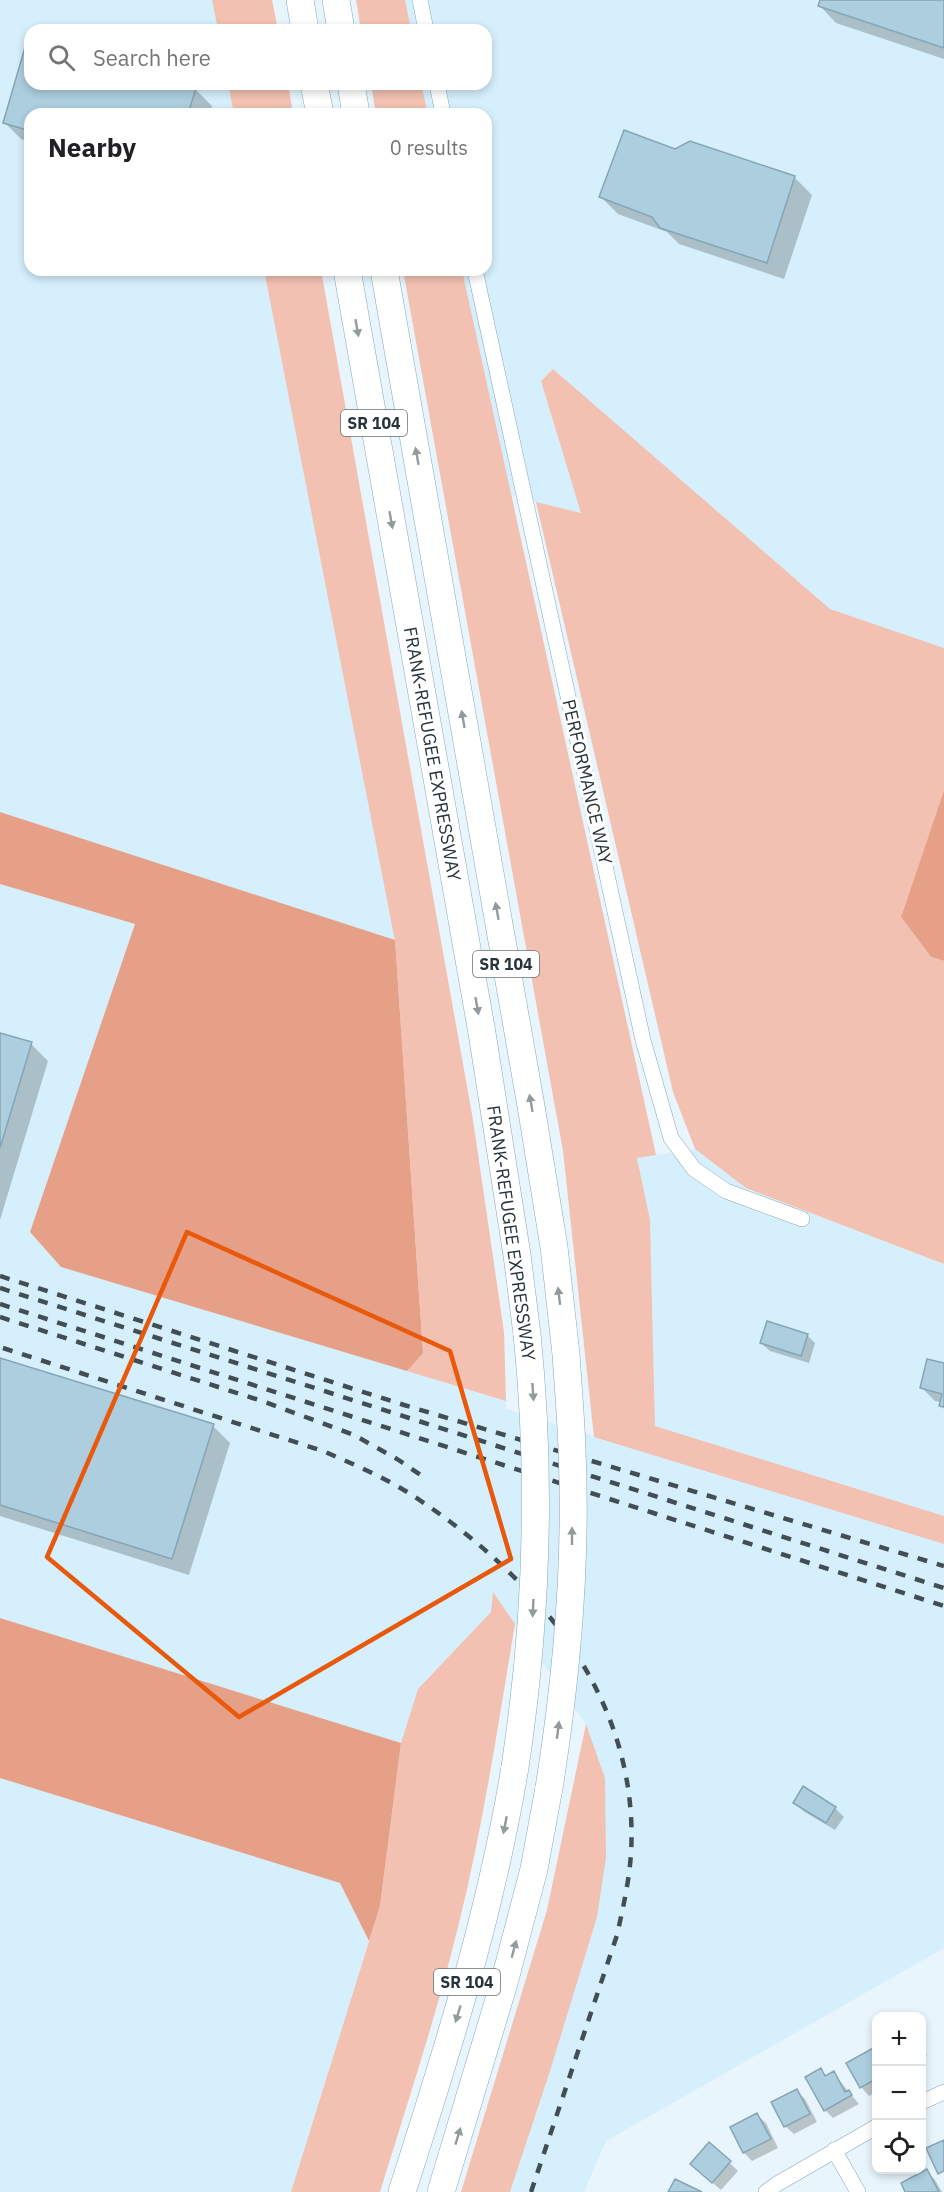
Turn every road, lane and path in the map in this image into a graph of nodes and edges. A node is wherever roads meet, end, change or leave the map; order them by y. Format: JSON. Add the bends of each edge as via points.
{"nodes":[{"id":1,"x":300,"y":0,"type":"edge"},
{"id":2,"x":336,"y":0,"type":"edge"},
{"id":3,"x":420,"y":0,"type":"edge"},
{"id":4,"x":304,"y":24,"type":"edge"},
{"id":5,"x":340,"y":24,"type":"edge"},
{"id":6,"x":425,"y":24,"type":"edge"},
{"id":7,"x":315,"y":90,"type":"edge"},
{"id":8,"x":352,"y":90,"type":"edge"},
{"id":9,"x":438,"y":90,"type":"edge"},
{"id":10,"x":319,"y":108,"type":"edge"},
{"id":11,"x":355,"y":108,"type":"edge"},
{"id":12,"x":442,"y":108,"type":"edge"},
{"id":13,"x":348,"y":276,"type":"edge"},
{"id":14,"x":385,"y":276,"type":"edge"},
{"id":15,"x":476,"y":276,"type":"edge"},
{"id":16,"x":802,"y":1219,"type":"dead end"},
{"id":17,"x":944,"y":2092,"type":"edge"},
{"id":18,"x":926,"y":2100,"type":"edge"},
{"id":19,"x":872,"y":2129,"type":"edge"},
{"id":20,"x":834,"y":2150,"type":"junction"},
{"id":21,"x":402,"y":2192,"type":"edge"},
{"id":22,"x":441,"y":2192,"type":"edge"},
{"id":23,"x":766,"y":2192,"type":"edge"},
{"id":24,"x":858,"y":2192,"type":"edge"}],
"edges":[{"from":1,"to":4,"type":"highway"},
{"from":2,"to":5,"type":"highway"},
{"from":3,"to":6,"type":"street"},
{"from":7,"to":10,"type":"highway"},
{"from":8,"to":11,"type":"highway"},
{"from":9,"to":12,"type":"street"},
{"from":13,"to":21,"type":"highway","name":"FRANK-REFUGEE EXPRESSWAY","number":"SR 104","one_way":true,"bridge":true,"via":[[482,1033],[527,1334],[536,1463],[536,1566],[529,1666],[515,1767],[485,1917]]},
{"from":22,"to":14,"type":"highway","name":"FRANK-REFUGEE EXPRESSWAY","number":"SR 104","one_way":true,"bridge":true,"via":[[504,1983],[534,1869],[549,1788],[564,1679],[572,1553],[572,1451],[554,1247]]},
{"from":15,"to":16,"type":"street","name":"PERFORMANCE WAY","via":[[643,1040],[671,1138],[694,1169],[726,1191]]},
{"from":17,"to":18,"type":"street"},
{"from":19,"to":20,"type":"street"},
{"from":20,"to":23,"type":"street"},
{"from":20,"to":24,"type":"street"}]}
